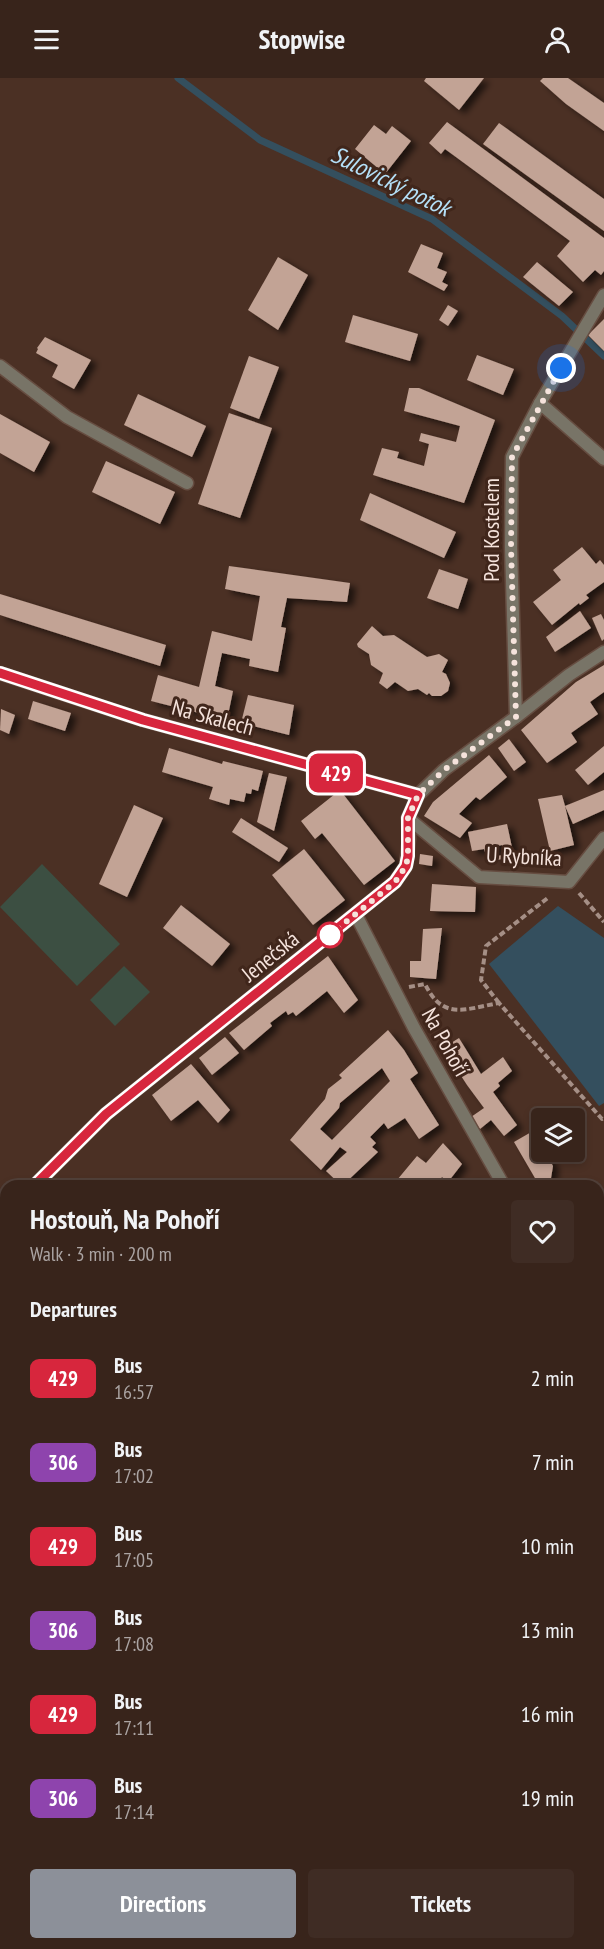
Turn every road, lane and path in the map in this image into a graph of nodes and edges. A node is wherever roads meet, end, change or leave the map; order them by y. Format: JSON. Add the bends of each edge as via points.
{"nodes":[{"id":1,"x":604,"y":296,"type":"edge"},
{"id":2,"x":0,"y":366,"type":"edge"},
{"id":3,"x":540,"y":404,"type":"junction"},
{"id":4,"x":604,"y":459,"type":"edge"},
{"id":5,"x":187,"y":483,"type":"dead end"},
{"id":6,"x":604,"y":652,"type":"edge"},
{"id":7,"x":0,"y":673,"type":"edge"},
{"id":8,"x":516,"y":717,"type":"junction"},
{"id":9,"x":418,"y":795,"type":"junction"},
{"id":10,"x":408,"y":818,"type":"junction"},
{"id":11,"x":604,"y":838,"type":"edge"},
{"id":12,"x":569,"y":882,"type":"junction"},
{"id":13,"x":356,"y":915,"type":"junction"},
{"id":14,"x":604,"y":922,"type":"edge"},
{"id":15,"x":394,"y":990,"type":"junction"},
{"id":16,"x":499,"y":1004,"type":"junction"},
{"id":17,"x":604,"y":1118,"type":"edge"},
{"id":18,"x":40,"y":1180,"type":"edge"},
{"id":19,"x":501,"y":1180,"type":"edge"}],
"edges":[{"from":1,"to":3,"type":"street","name":"Pod Kostelem"},
{"from":2,"to":5,"type":"street","via":[[67,417]]},
{"from":3,"to":4,"type":"street"},
{"from":3,"to":8,"type":"street","name":"Pod Kostelem","via":[[512,457]]},
{"from":6,"to":8,"type":"street","name":"Jenečská"},
{"from":7,"to":9,"type":"street","name":"Na Skalech","via":[[143,720]]},
{"from":8,"to":9,"type":"street","name":"Jenečská","via":[[444,770]]},
{"from":9,"to":10,"type":"street","name":"Jenečská"},
{"from":10,"to":12,"type":"street","name":"U Rybníka","via":[[479,877]]},
{"from":10,"to":13,"type":"street","name":"Jenečská","via":[[406,866],[395,882]]},
{"from":11,"to":12,"type":"street","name":"U Rybníka"},
{"from":12,"to":14,"type":"path"},
{"from":12,"to":16,"type":"path","via":[[486,946],[481,980]]},
{"from":13,"to":15,"type":"street","name":"Na Pohoří"},
{"from":13,"to":18,"type":"street","name":"Jenečská","via":[[106,1114]]},
{"from":15,"to":16,"type":"path","via":[[425,984],[433,1000],[454,1011]]},
{"from":15,"to":19,"type":"street","name":"Na Pohoří"},
{"from":16,"to":17,"type":"path"}]}
